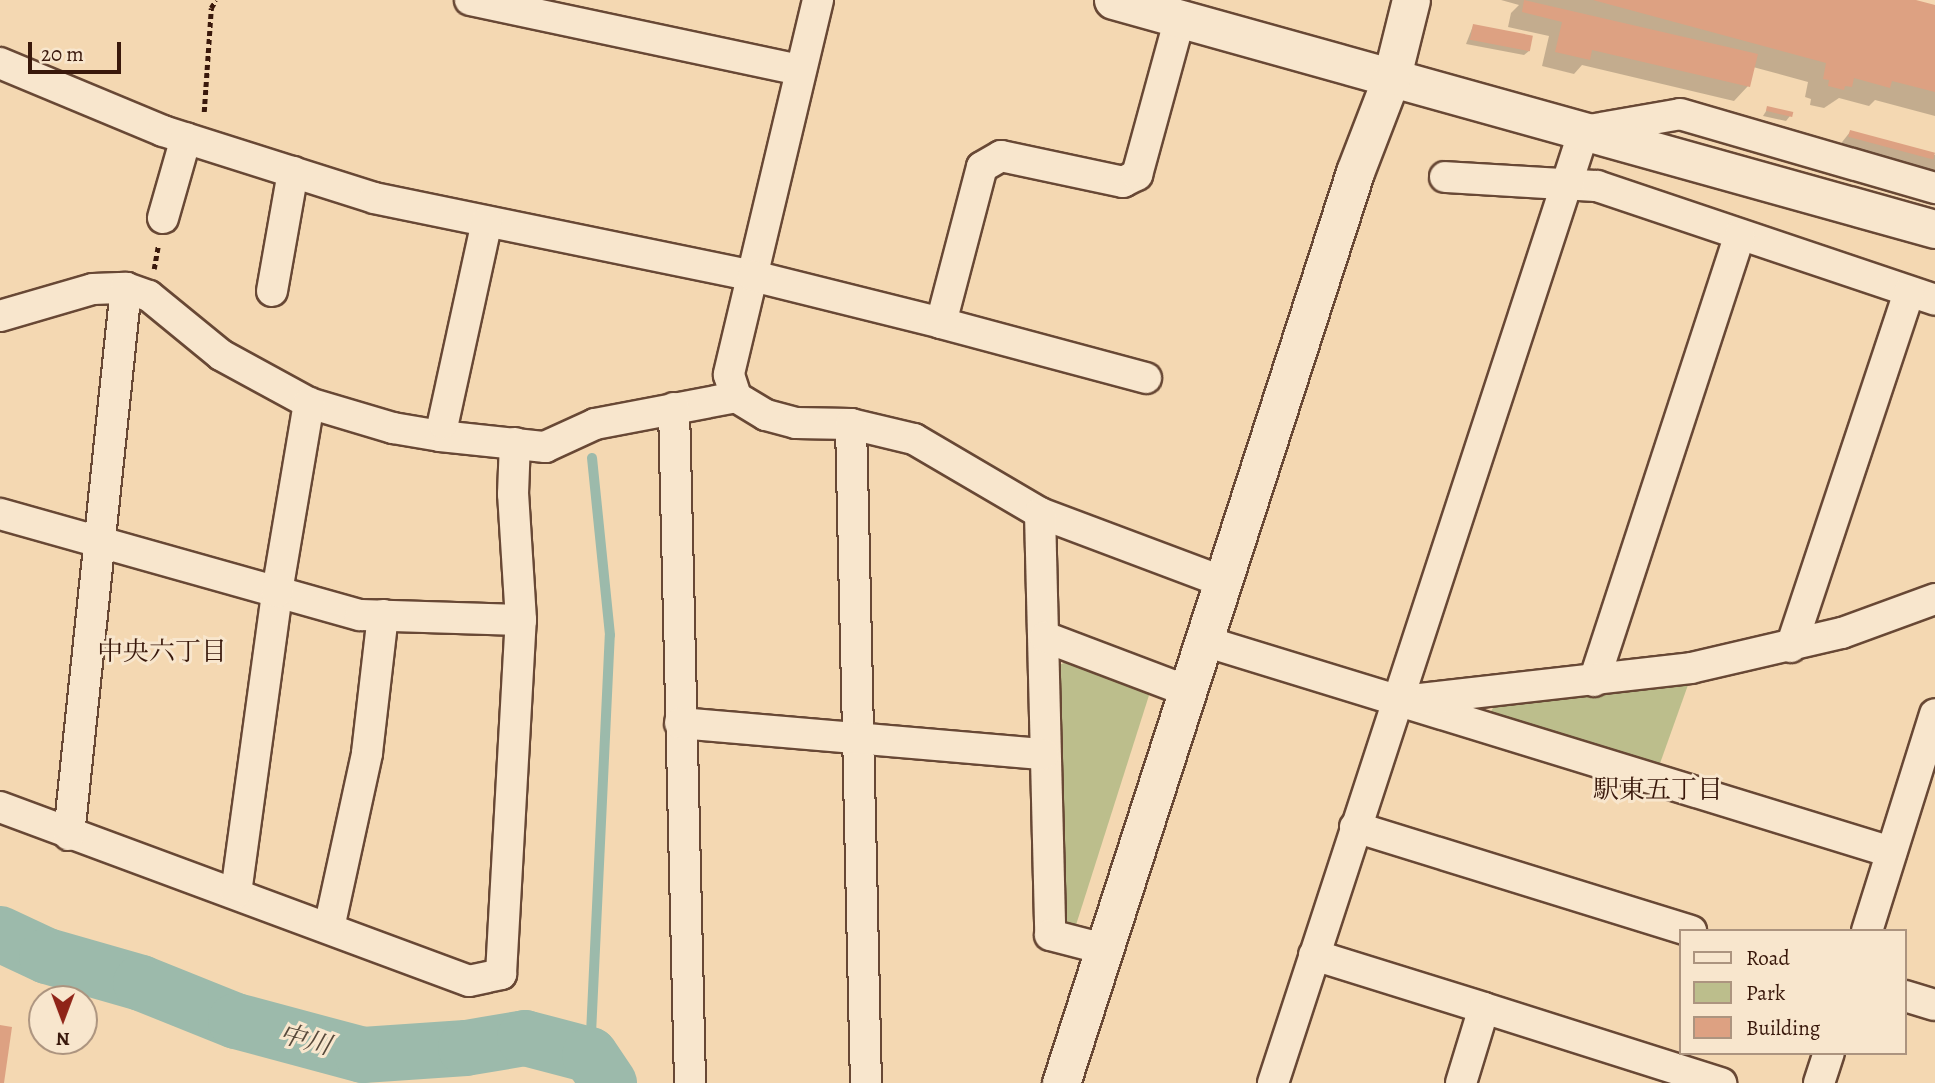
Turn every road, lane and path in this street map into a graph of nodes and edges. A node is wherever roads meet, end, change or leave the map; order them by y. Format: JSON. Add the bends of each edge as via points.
{"nodes":[{"id":1,"x":216,"y":0,"type":"edge"},
{"id":2,"x":470,"y":0,"type":"edge"},
{"id":3,"x":818,"y":0,"type":"edge"},
{"id":4,"x":1112,"y":0,"type":"edge"},
{"id":5,"x":1411,"y":0,"type":"edge"},
{"id":6,"x":1180,"y":18,"type":"junction"},
{"id":7,"x":0,"y":63,"type":"edge"},
{"id":8,"x":800,"y":70,"type":"junction"},
{"id":9,"x":1392,"y":76,"type":"junction"},
{"id":10,"x":1584,"y":131,"type":"junction"},
{"id":11,"x":194,"y":141,"type":"junction"},
{"id":12,"x":293,"y":172,"type":"junction"},
{"id":13,"x":1445,"y":177,"type":"dead end"},
{"id":14,"x":1568,"y":186,"type":"junction"},
{"id":15,"x":1935,"y":188,"type":"edge"},
{"id":16,"x":163,"y":218,"type":"joint"},
{"id":17,"x":487,"y":222,"type":"junction"},
{"id":18,"x":1935,"y":229,"type":"edge"},
{"id":19,"x":1740,"y":235,"type":"junction"},
{"id":20,"x":753,"y":276,"type":"junction"},
{"id":21,"x":272,"y":291,"type":"dead end"},
{"id":22,"x":137,"y":292,"type":"junction"},
{"id":23,"x":1922,"y":296,"type":"edge"},
{"id":24,"x":0,"y":316,"type":"edge"},
{"id":25,"x":941,"y":323,"type":"junction"},
{"id":26,"x":1146,"y":378,"type":"dead end"},
{"id":27,"x":736,"y":397,"type":"junction"},
{"id":28,"x":309,"y":403,"type":"junction"},
{"id":29,"x":674,"y":408,"type":"junction"},
{"id":30,"x":443,"y":423,"type":"dead end"},
{"id":31,"x":851,"y":424,"type":"junction"},
{"id":32,"x":515,"y":443,"type":"junction"},
{"id":33,"x":1040,"y":513,"type":"junction"},
{"id":34,"x":0,"y":514,"type":"edge"},
{"id":35,"x":97,"y":542,"type":"junction"},
{"id":36,"x":1224,"y":582,"type":"junction"},
{"id":37,"x":277,"y":592,"type":"junction"},
{"id":38,"x":1935,"y":599,"type":"edge"},
{"id":39,"x":383,"y":615,"type":"junction"},
{"id":40,"x":521,"y":620,"type":"junction"},
{"id":41,"x":1045,"y":637,"type":"junction"},
{"id":42,"x":1204,"y":641,"type":"junction"},
{"id":43,"x":1791,"y":647,"type":"junction"},
{"id":44,"x":1594,"y":681,"type":"junction"},
{"id":45,"x":1187,"y":691,"type":"junction"},
{"id":46,"x":1396,"y":701,"type":"junction"},
{"id":47,"x":1935,"y":715,"type":"edge"},
{"id":48,"x":680,"y":723,"type":"junction"},
{"id":49,"x":858,"y":739,"type":"junction"},
{"id":50,"x":1044,"y":754,"type":"junction"},
{"id":51,"x":0,"y":807,"type":"edge"},
{"id":52,"x":1354,"y":827,"type":"junction"},
{"id":53,"x":69,"y":835,"type":"junction"},
{"id":54,"x":1891,"y":852,"type":"junction"},
{"id":55,"x":236,"y":893,"type":"junction"},
{"id":56,"x":329,"y":928,"type":"junction"},
{"id":57,"x":1685,"y":929,"type":"edge"},
{"id":58,"x":1868,"y":929,"type":"edge"},
{"id":59,"x":1104,"y":949,"type":"junction"},
{"id":60,"x":1314,"y":955,"type":"junction"},
{"id":61,"x":1907,"y":997,"type":"edge"},
{"id":62,"x":1935,"y":1005,"type":"edge"},
{"id":63,"x":1484,"y":1008,"type":"junction"},
{"id":64,"x":1828,"y":1055,"type":"edge"},
{"id":65,"x":1648,"y":1072,"type":"edge"},
{"id":66,"x":690,"y":1083,"type":"edge"},
{"id":67,"x":866,"y":1083,"type":"edge"},
{"id":68,"x":1061,"y":1083,"type":"edge"},
{"id":69,"x":1273,"y":1083,"type":"edge"},
{"id":70,"x":1461,"y":1083,"type":"edge"},
{"id":71,"x":1721,"y":1083,"type":"edge"},
{"id":72,"x":1819,"y":1083,"type":"edge"}],
"edges":[{"from":1,"to":11,"type":"path","via":[[211,8]]},
{"from":2,"to":8,"type":"street"},
{"from":3,"to":8,"type":"street"},
{"from":4,"to":6,"type":"street"},
{"from":5,"to":9,"type":"street"},
{"from":6,"to":9,"type":"street"},
{"from":6,"to":25,"type":"street","via":[[1137,175],[1123,182],[1001,156],[982,167]]},
{"from":7,"to":11,"type":"street"},
{"from":8,"to":20,"type":"street"},
{"from":9,"to":10,"type":"street"},
{"from":9,"to":36,"type":"street","via":[[1355,172]]},
{"from":10,"to":14,"type":"street"},
{"from":10,"to":15,"type":"street","via":[[1680,114]]},
{"from":10,"to":18,"type":"street"},
{"from":11,"to":12,"type":"street"},
{"from":11,"to":16,"type":"street"},
{"from":12,"to":17,"type":"street","via":[[374,198]]},
{"from":12,"to":21,"type":"street"},
{"from":13,"to":14,"type":"street"},
{"from":14,"to":19,"type":"street","via":[[1597,187]]},
{"from":14,"to":46,"type":"street"},
{"from":16,"to":22,"type":"path"},
{"from":17,"to":20,"type":"street"},
{"from":17,"to":30,"type":"street"},
{"from":19,"to":23,"type":"street"},
{"from":19,"to":44,"type":"street"},
{"from":20,"to":25,"type":"street"},
{"from":20,"to":27,"type":"street","via":[[729,374]]},
{"from":22,"to":24,"type":"street","via":[[93,289]]},
{"from":22,"to":28,"type":"street","via":[[221,355]]},
{"from":22,"to":35,"type":"street"},
{"from":23,"to":43,"type":"street"},
{"from":25,"to":26,"type":"street"},
{"from":27,"to":29,"type":"street"},
{"from":27,"to":31,"type":"street","via":[[766,415],[796,423]]},
{"from":28,"to":32,"type":"street","via":[[393,428]]},
{"from":28,"to":37,"type":"street"},
{"from":29,"to":32,"type":"street","via":[[595,424],[545,447]]},
{"from":29,"to":48,"type":"street"},
{"from":31,"to":33,"type":"street","via":[[914,439]]},
{"from":31,"to":49,"type":"street"},
{"from":32,"to":40,"type":"street","via":[[513,494]]},
{"from":33,"to":36,"type":"street"},
{"from":33,"to":41,"type":"street"},
{"from":34,"to":35,"type":"street"},
{"from":35,"to":37,"type":"street"},
{"from":35,"to":53,"type":"street"},
{"from":36,"to":42,"type":"street"},
{"from":37,"to":39,"type":"street","via":[[360,615]]},
{"from":37,"to":55,"type":"street"},
{"from":38,"to":43,"type":"street"},
{"from":39,"to":40,"type":"street"},
{"from":39,"to":56,"type":"street","via":[[367,753]]},
{"from":40,"to":56,"type":"street","via":[[501,974],[468,981]]},
{"from":41,"to":45,"type":"street"},
{"from":41,"to":50,"type":"street"},
{"from":42,"to":45,"type":"street"},
{"from":42,"to":46,"type":"street"},
{"from":43,"to":44,"type":"street","via":[[1691,668]]},
{"from":44,"to":46,"type":"street"},
{"from":45,"to":59,"type":"street"},
{"from":46,"to":52,"type":"street"},
{"from":46,"to":54,"type":"street"},
{"from":47,"to":54,"type":"street"},
{"from":48,"to":49,"type":"street"},
{"from":48,"to":66,"type":"street"},
{"from":49,"to":50,"type":"street"},
{"from":49,"to":67,"type":"street"},
{"from":50,"to":59,"type":"street","via":[[1050,935]]},
{"from":51,"to":53,"type":"street"},
{"from":52,"to":57,"type":"street"},
{"from":52,"to":60,"type":"street"},
{"from":53,"to":55,"type":"street"},
{"from":54,"to":58,"type":"street"},
{"from":55,"to":56,"type":"street"},
{"from":59,"to":68,"type":"street"},
{"from":60,"to":63,"type":"street"},
{"from":60,"to":69,"type":"street"},
{"from":61,"to":62,"type":"street"},
{"from":63,"to":65,"type":"street"},
{"from":63,"to":70,"type":"street"},
{"from":64,"to":72,"type":"street"},
{"from":65,"to":71,"type":"street"}]}
